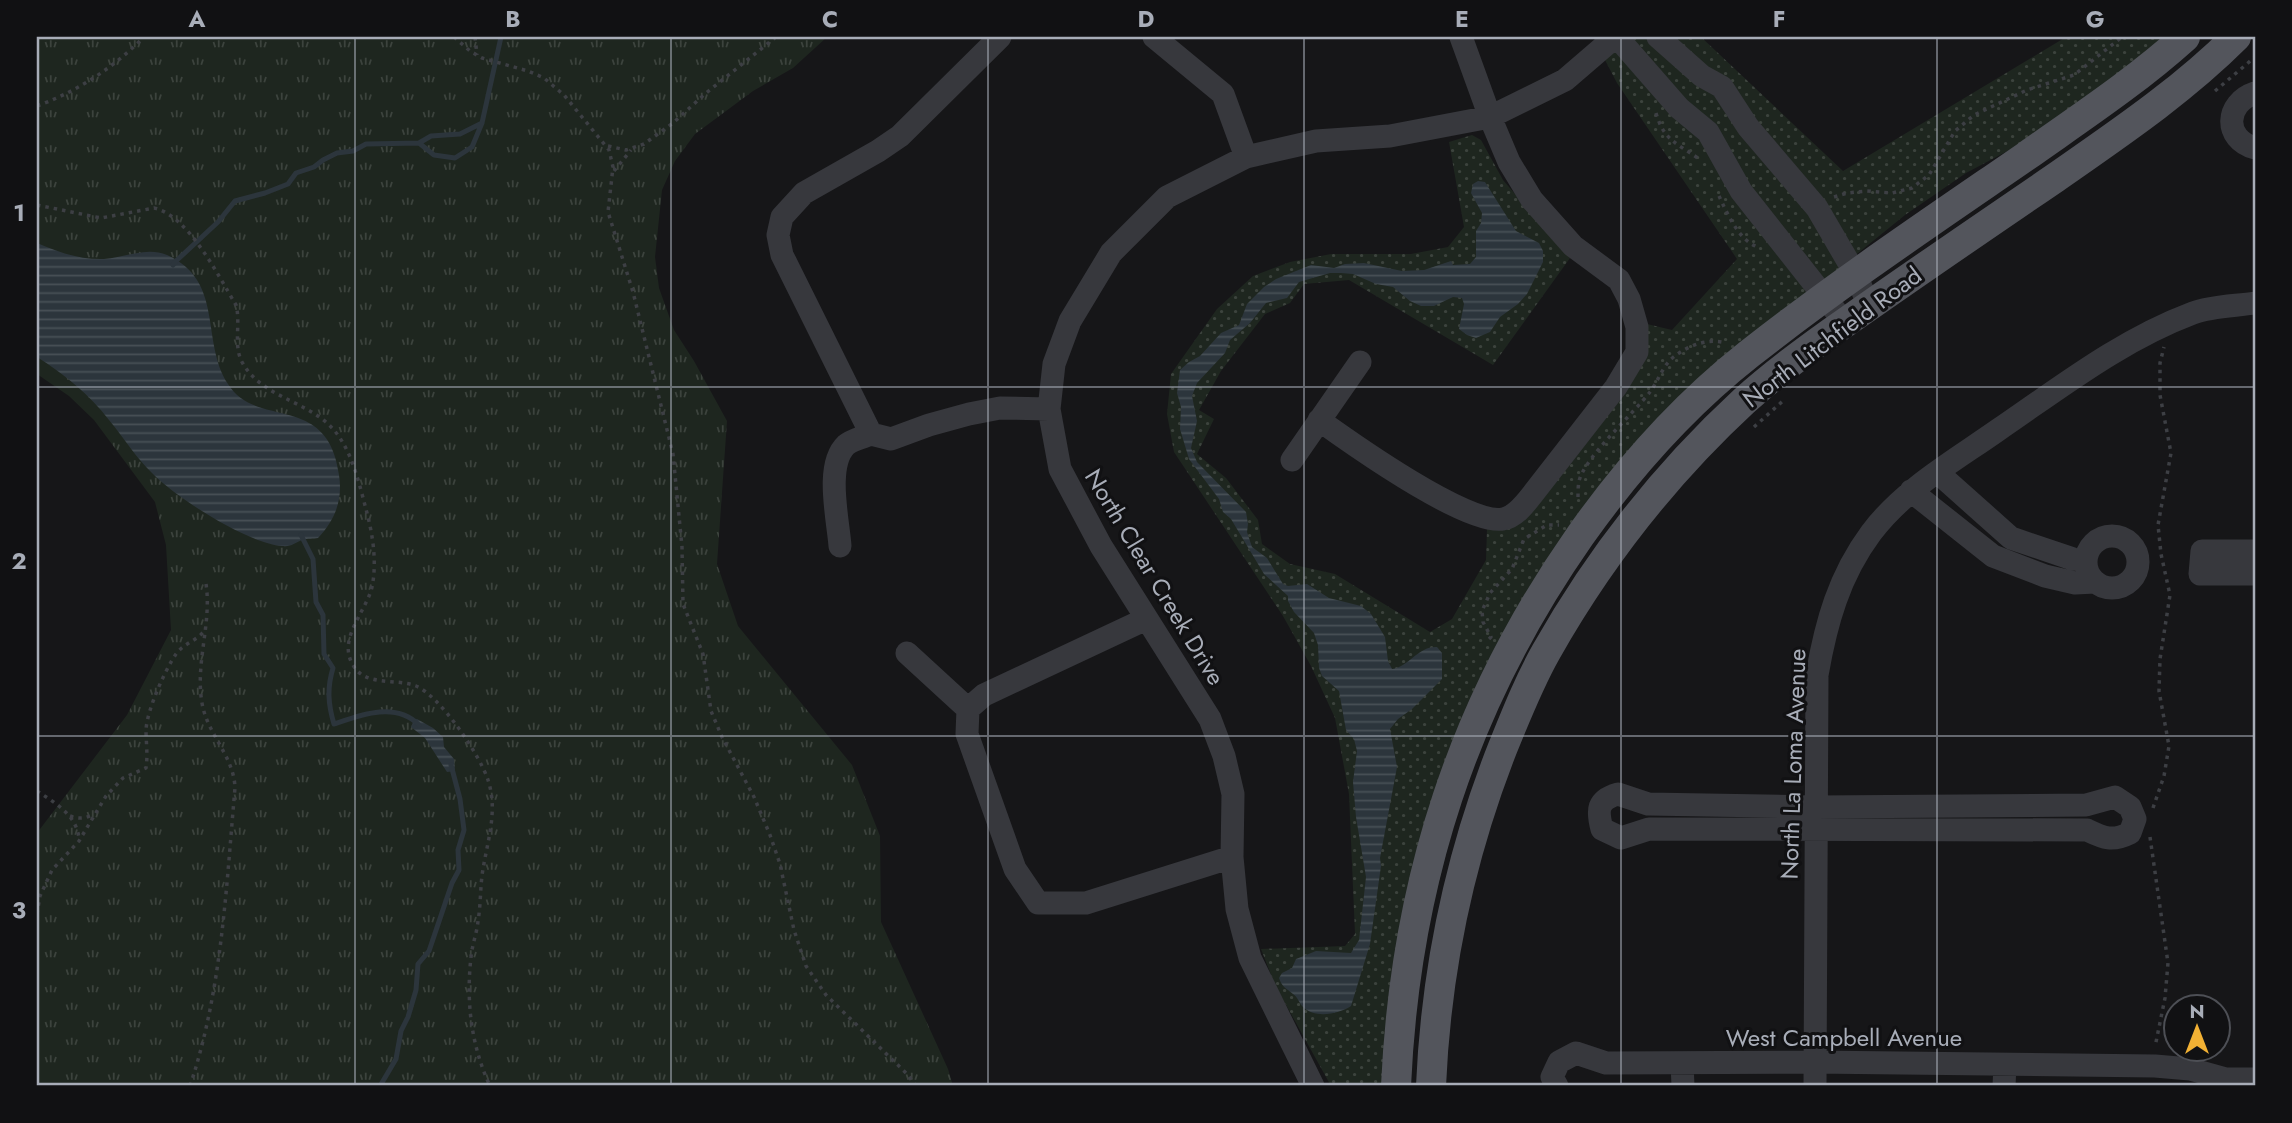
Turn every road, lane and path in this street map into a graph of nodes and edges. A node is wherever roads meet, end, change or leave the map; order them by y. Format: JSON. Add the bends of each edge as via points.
{"nodes":[{"id":1,"x":144,"y":37,"type":"edge"},
{"id":2,"x":454,"y":37,"type":"edge"},
{"id":3,"x":475,"y":37,"type":"edge"},
{"id":4,"x":776,"y":37,"type":"edge"},
{"id":5,"x":1000,"y":37,"type":"edge"},
{"id":6,"x":1154,"y":37,"type":"edge"},
{"id":7,"x":1461,"y":37,"type":"edge"},
{"id":8,"x":1616,"y":37,"type":"edge"},
{"id":9,"x":1658,"y":37,"type":"edge"},
{"id":10,"x":2122,"y":37,"type":"edge"},
{"id":11,"x":2185,"y":37,"type":"edge"},
{"id":12,"x":2236,"y":37,"type":"edge"},
{"id":13,"x":477,"y":55,"type":"junction"},
{"id":14,"x":2255,"y":57,"type":"edge"},
{"id":15,"x":1702,"y":76,"type":"junction"},
{"id":16,"x":2214,"y":92,"type":"dead end"},
{"id":17,"x":2255,"y":93,"type":"edge"},
{"id":18,"x":1673,"y":102,"type":"junction"},
{"id":19,"x":37,"y":106,"type":"edge"},
{"id":20,"x":1737,"y":109,"type":"junction"},
{"id":21,"x":1490,"y":117,"type":"junction"},
{"id":22,"x":1707,"y":132,"type":"junction"},
{"id":23,"x":607,"y":146,"type":"junction"},
{"id":24,"x":633,"y":148,"type":"junction"},
{"id":25,"x":2255,"y":148,"type":"edge"},
{"id":26,"x":1246,"y":158,"type":"junction"},
{"id":27,"x":611,"y":180,"type":"junction"},
{"id":28,"x":37,"y":205,"type":"edge"},
{"id":29,"x":1817,"y":208,"type":"junction"},
{"id":30,"x":1856,"y":275,"type":"junction"},
{"id":31,"x":1825,"y":298,"type":"junction"},
{"id":32,"x":2255,"y":303,"type":"edge"},
{"id":33,"x":1869,"y":306,"type":"junction"},
{"id":34,"x":1845,"y":323,"type":"junction"},
{"id":35,"x":2166,"y":324,"type":"junction"},
{"id":36,"x":1360,"y":362,"type":"dead end"},
{"id":37,"x":1787,"y":397,"type":"dead end"},
{"id":38,"x":1049,"y":409,"type":"junction"},
{"id":39,"x":1319,"y":420,"type":"junction"},
{"id":40,"x":1747,"y":433,"type":"dead end"},
{"id":41,"x":871,"y":434,"type":"junction"},
{"id":42,"x":1292,"y":460,"type":"dead end"},
{"id":43,"x":1937,"y":472,"type":"junction"},
{"id":44,"x":1911,"y":491,"type":"junction"},
{"id":45,"x":2011,"y":538,"type":"junction"},
{"id":46,"x":840,"y":546,"type":"dead end"},
{"id":47,"x":2255,"y":551,"type":"edge"},
{"id":48,"x":2000,"y":559,"type":"junction"},
{"id":49,"x":2086,"y":561,"type":"junction"},
{"id":50,"x":2255,"y":574,"type":"edge"},
{"id":51,"x":2095,"y":582,"type":"junction"},
{"id":52,"x":206,"y":583,"type":"dead end"},
{"id":53,"x":1146,"y":619,"type":"junction"},
{"id":54,"x":205,"y":629,"type":"junction"},
{"id":55,"x":190,"y":641,"type":"junction"},
{"id":56,"x":204,"y":653,"type":"junction"},
{"id":57,"x":907,"y":653,"type":"dead end"},
{"id":58,"x":968,"y":709,"type":"junction"},
{"id":59,"x":37,"y":791,"type":"edge"},
{"id":60,"x":1689,"y":805,"type":"junction"},
{"id":61,"x":1982,"y":806,"type":"junction"},
{"id":62,"x":96,"y":812,"type":"junction"},
{"id":63,"x":68,"y":815,"type":"junction"},
{"id":64,"x":2143,"y":818,"type":"junction"},
{"id":65,"x":1816,"y":819,"type":"junction"},
{"id":66,"x":1689,"y":829,"type":"junction"},
{"id":67,"x":1983,"y":830,"type":"junction"},
{"id":68,"x":79,"y":841,"type":"junction"},
{"id":69,"x":1232,"y":857,"type":"junction"},
{"id":70,"x":37,"y":914,"type":"edge"},
{"id":71,"x":1814,"y":1062,"type":"junction"},
{"id":72,"x":1682,"y":1063,"type":"junction"},
{"id":73,"x":2155,"y":1066,"type":"junction"},
{"id":74,"x":2004,"y":1075,"type":"edge"},
{"id":75,"x":2226,"y":1079,"type":"junction"},
{"id":76,"x":2255,"y":1079,"type":"edge"},
{"id":77,"x":190,"y":1086,"type":"edge"},
{"id":78,"x":490,"y":1086,"type":"edge"},
{"id":79,"x":916,"y":1086,"type":"edge"},
{"id":80,"x":1312,"y":1086,"type":"edge"},
{"id":81,"x":1396,"y":1086,"type":"edge"},
{"id":82,"x":1431,"y":1086,"type":"edge"},
{"id":83,"x":1557,"y":1086,"type":"edge"},
{"id":84,"x":1683,"y":1086,"type":"edge"},
{"id":85,"x":1815,"y":1086,"type":"edge"},
{"id":86,"x":2203,"y":1086,"type":"edge"}],
"edges":[{"from":1,"to":19,"type":"path","via":[[97,77]]},
{"from":2,"to":13,"type":"path"},
{"from":3,"to":13,"type":"path"},
{"from":4,"to":24,"type":"path","via":[[673,123]]},
{"from":5,"to":41,"type":"street","via":[[900,136],[804,194],[782,217],[778,235],[782,255]]},
{"from":6,"to":26,"type":"street","via":[[1223,94]]},
{"from":7,"to":21,"type":"street"},
{"from":8,"to":18,"type":"street"},
{"from":8,"to":21,"type":"street","name":"North Clear Creek Drive","via":[[1564,80]]},
{"from":9,"to":15,"type":"street"},
{"from":10,"to":29,"type":"path","via":[[2074,75],[2027,90],[1974,115],[1955,131],[1929,175],[1912,188],[1847,193]]},
{"from":11,"to":30,"type":"main road","name":"North Litchfield Road","via":[[2123,89]]},
{"from":12,"to":33,"type":"main road","name":"North Litchfield Road","via":[[2140,119]]},
{"from":13,"to":23,"type":"path","via":[[550,82]]},
{"from":14,"to":16,"type":"path"},
{"from":15,"to":18,"type":"street"},
{"from":15,"to":20,"type":"street","via":[[1723,87]]},
{"from":17,"to":25,"type":"street","via":[[2238,102],[2231,120],[2237,138]]},
{"from":18,"to":22,"type":"street"},
{"from":20,"to":22,"type":"street"},
{"from":20,"to":29,"type":"street"},
{"from":21,"to":26,"type":"street","name":"North Clear Creek Drive","via":[[1390,136],[1316,141]]},
{"from":21,"to":39,"type":"street","via":[[1508,162],[1532,200],[1573,246],[1619,280],[1637,327],[1637,352],[1616,387],[1532,495],[1503,519],[1476,516],[1436,496]]},
{"from":22,"to":31,"type":"street","via":[[1741,191]]},
{"from":23,"to":24,"type":"path"},
{"from":23,"to":27,"type":"path"},
{"from":24,"to":27,"type":"path","via":[[617,165]]},
{"from":26,"to":38,"type":"street","name":"North Clear Creek Drive","via":[[1167,197],[1111,253],[1070,321],[1054,364]]},
{"from":27,"to":79,"type":"path","via":[[608,212],[673,454],[683,604],[703,654],[711,711],[770,835],[806,966],[826,995]]},
{"from":28,"to":78,"type":"path","via":[[101,218],[145,208],[161,209],[175,217],[236,305],[238,350],[245,367],[265,386],[327,423],[342,443],[370,522],[374,571],[367,602],[350,636],[351,662],[364,676],[415,685],[427,692],[484,770],[492,802],[470,998],[474,1041]]},
{"from":29,"to":30,"type":"street"},
{"from":30,"to":31,"type":"main road","name":"North Litchfield Road"},
{"from":30,"to":33,"type":"street"},
{"from":31,"to":34,"type":"street"},
{"from":31,"to":81,"type":"main road","name":"North Litchfield Road","via":[[1746,356],[1646,450],[1578,539],[1520,631],[1470,735],[1427,862],[1401,1006]]},
{"from":32,"to":35,"type":"street","name":"North La Loma Avenue","via":[[2196,312]]},
{"from":33,"to":34,"type":"main road","name":"North Litchfield Road"},
{"from":34,"to":82,"type":"main road","name":"North Litchfield Road","via":[[1745,400],[1664,484],[1622,536],[1546,651],[1503,746],[1464,861],[1440,976]]},
{"from":35,"to":43,"type":"street","name":"North La Loma Avenue","via":[[2112,351]]},
{"from":35,"to":64,"type":"path","via":[[2160,395],[2171,453],[2158,525],[2170,595],[2159,691],[2169,746],[2164,776]]},
{"from":36,"to":39,"type":"street"},
{"from":37,"to":40,"type":"path"},
{"from":38,"to":41,"type":"street","via":[[1000,408],[891,439]]},
{"from":38,"to":53,"type":"street","name":"North Clear Creek Drive","via":[[1060,470]]},
{"from":39,"to":42,"type":"street"},
{"from":41,"to":46,"type":"street","via":[[847,444],[838,458],[834,475]]},
{"from":43,"to":44,"type":"street","name":"North La Loma Avenue"},
{"from":43,"to":45,"type":"street"},
{"from":44,"to":48,"type":"street"},
{"from":44,"to":65,"type":"street","name":"North La Loma Avenue","via":[[1872,531],[1833,602],[1817,675]]},
{"from":45,"to":48,"type":"street"},
{"from":45,"to":49,"type":"street"},
{"from":47,"to":50,"type":"street","via":[[2202,551],[2200,573]]},
{"from":48,"to":51,"type":"street","via":[[2045,576]]},
{"from":49,"to":51,"type":"street"},
{"from":49,"to":51,"type":"street","via":[[2092,545],[2108,537],[2124,540],[2136,552],[2137,569],[2127,583],[2111,588]]},
{"from":52,"to":54,"type":"path"},
{"from":53,"to":58,"type":"street","via":[[984,695]]},
{"from":53,"to":69,"type":"street","name":"North Clear Creek Drive","via":[[1210,719],[1224,756],[1233,794]]},
{"from":54,"to":55,"type":"path"},
{"from":54,"to":56,"type":"path"},
{"from":55,"to":56,"type":"path","via":[[200,643]]},
{"from":55,"to":62,"type":"path","via":[[174,657],[151,709],[146,768],[119,781]]},
{"from":56,"to":77,"type":"path","via":[[203,708],[231,766],[235,788],[216,986]]},
{"from":57,"to":58,"type":"street"},
{"from":58,"to":69,"type":"street","via":[[967,734],[1015,869],[1038,903],[1086,903]]},
{"from":59,"to":63,"type":"path"},
{"from":60,"to":65,"type":"street"},
{"from":60,"to":66,"type":"street"},
{"from":60,"to":66,"type":"street","via":[[1648,804],[1618,793],[1607,797],[1598,811],[1602,829],[1621,838],[1649,829]]},
{"from":61,"to":64,"type":"street","via":[[2086,805],[2115,797]]},
{"from":61,"to":65,"type":"street"},
{"from":61,"to":67,"type":"street"},
{"from":62,"to":63,"type":"path","via":[[89,817]]},
{"from":62,"to":68,"type":"path"},
{"from":63,"to":68,"type":"path"},
{"from":64,"to":67,"type":"street","via":[[2118,839],[2087,830]]},
{"from":64,"to":73,"type":"path","via":[[2168,963]]},
{"from":65,"to":66,"type":"street"},
{"from":65,"to":67,"type":"street"},
{"from":65,"to":71,"type":"street","name":"North La Loma Avenue"},
{"from":68,"to":70,"type":"path","via":[[52,870]]},
{"from":69,"to":80,"type":"street","name":"North Clear Creek Drive","via":[[1237,909],[1250,958]]},
{"from":71,"to":72,"type":"street","name":"West Campbell Avenue"},
{"from":71,"to":74,"type":"street","name":"West Campbell Avenue"},
{"from":71,"to":85,"type":"street","name":"North La Loma Avenue"},
{"from":72,"to":83,"type":"street","name":"West Campbell Avenue","via":[[1606,1063],[1576,1053],[1559,1062],[1552,1077]]},
{"from":72,"to":84,"type":"street"},
{"from":73,"to":74,"type":"street","name":"West Campbell Avenue"},
{"from":73,"to":75,"type":"street","name":"West Campbell Avenue"},
{"from":75,"to":76,"type":"street","name":"West Campbell Avenue"},
{"from":75,"to":86,"type":"street","name":"West Campbell Avenue"}]}
